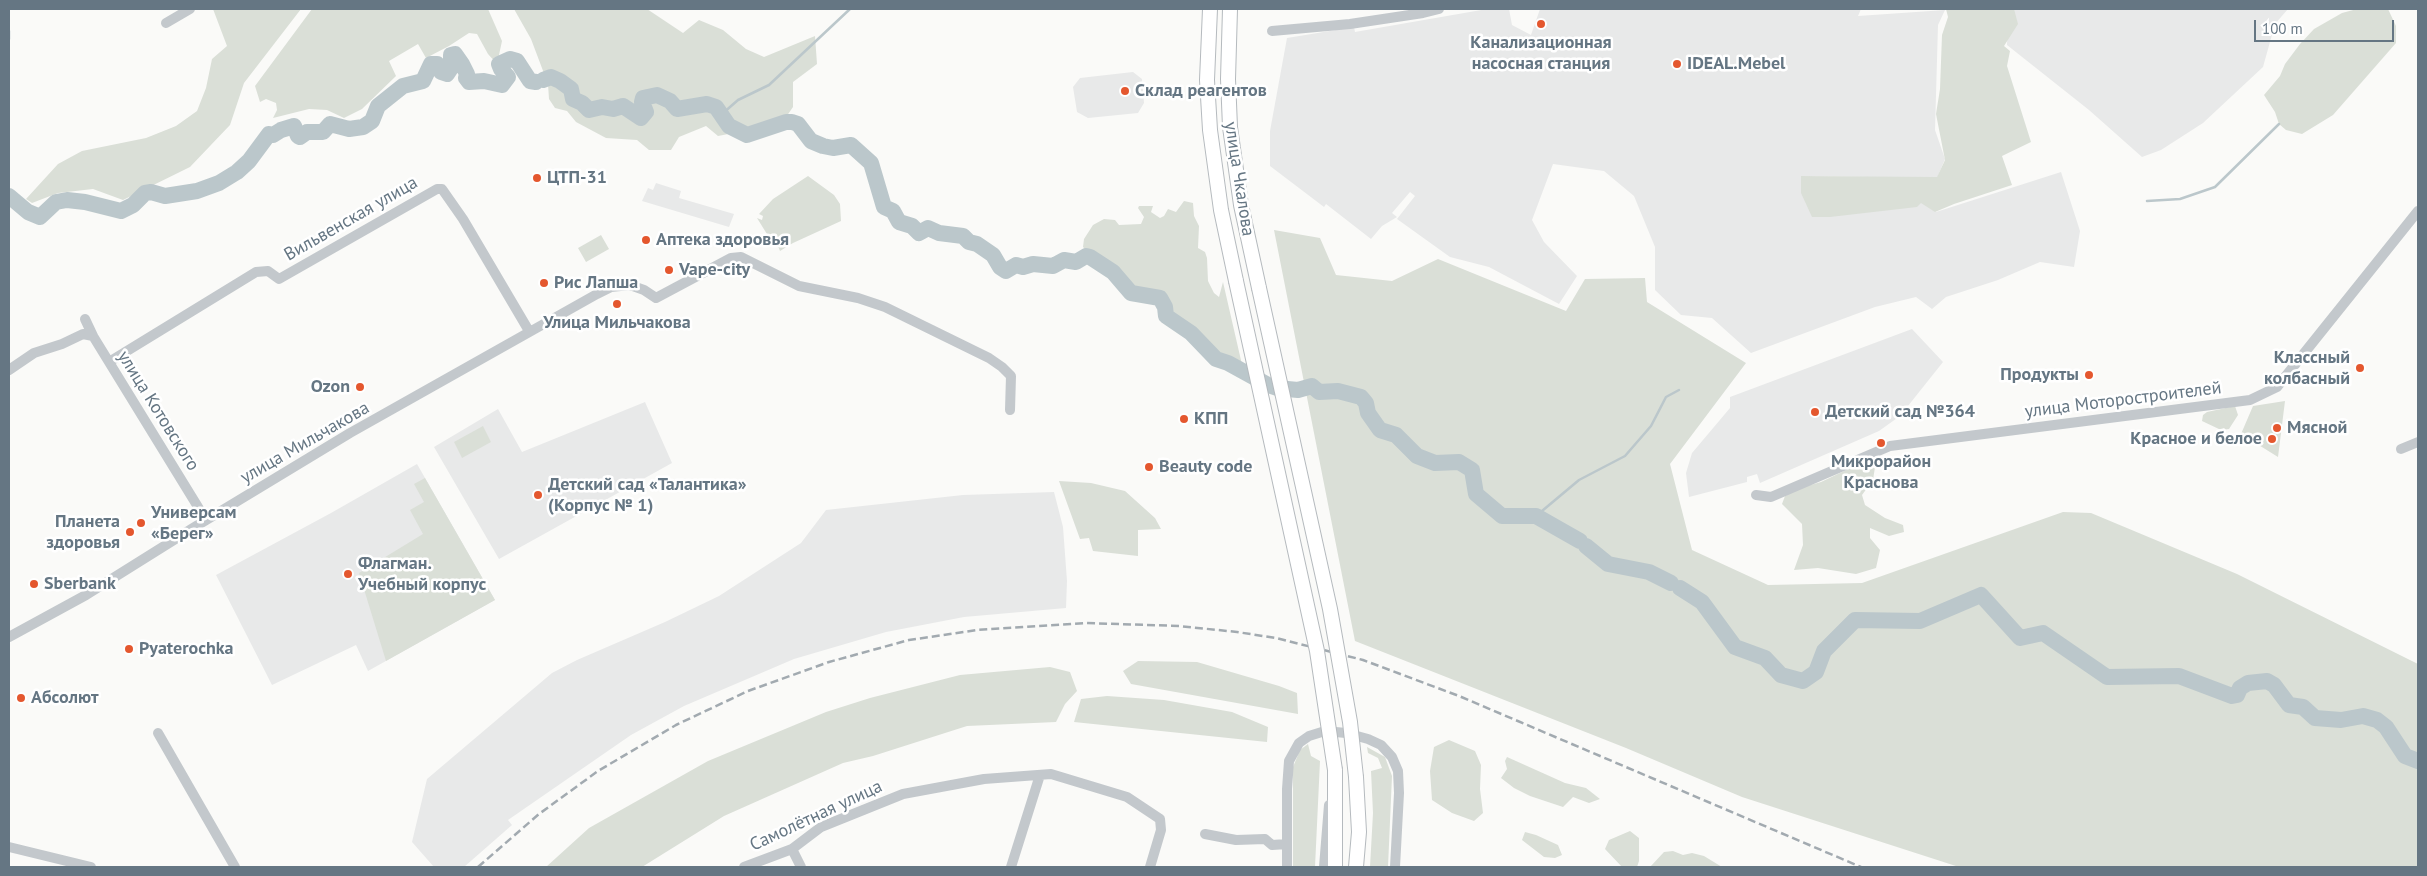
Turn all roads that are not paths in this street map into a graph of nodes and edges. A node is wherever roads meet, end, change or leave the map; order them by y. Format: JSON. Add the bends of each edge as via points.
{"nodes":[{"id":1,"x":190,"y":9,"type":"edge"},
{"id":2,"x":1210,"y":9,"type":"edge"},
{"id":3,"x":1230,"y":9,"type":"edge"},
{"id":4,"x":1439,"y":9,"type":"edge"},
{"id":5,"x":166,"y":23,"type":"dead end"},
{"id":6,"x":1272,"y":30,"type":"dead end"},
{"id":7,"x":2418,"y":211,"type":"edge"},
{"id":8,"x":85,"y":319,"type":"dead end"},
{"id":9,"x":529,"y":330,"type":"junction"},
{"id":10,"x":93,"y":336,"type":"junction"},
{"id":11,"x":109,"y":362,"type":"junction"},
{"id":12,"x":9,"y":370,"type":"edge"},
{"id":13,"x":1010,"y":410,"type":"dead end"},
{"id":14,"x":2418,"y":442,"type":"edge"},
{"id":15,"x":2401,"y":449,"type":"dead end"},
{"id":16,"x":1756,"y":495,"type":"dead end"},
{"id":17,"x":206,"y":520,"type":"junction"},
{"id":18,"x":9,"y":636,"type":"edge"},
{"id":19,"x":158,"y":733,"type":"dead end"},
{"id":20,"x":1335,"y":770,"type":"junction"},
{"id":21,"x":1040,"y":775,"type":"junction"},
{"id":22,"x":1205,"y":834,"type":"dead end"},
{"id":23,"x":1287,"y":844,"type":"junction"},
{"id":24,"x":9,"y":847,"type":"edge"},
{"id":25,"x":792,"y":848,"type":"junction"},
{"id":26,"x":91,"y":867,"type":"edge"},
{"id":27,"x":235,"y":867,"type":"edge"},
{"id":28,"x":744,"y":867,"type":"edge"},
{"id":29,"x":802,"y":867,"type":"edge"},
{"id":30,"x":1011,"y":867,"type":"edge"},
{"id":31,"x":1150,"y":867,"type":"edge"},
{"id":32,"x":1287,"y":867,"type":"edge"},
{"id":33,"x":1324,"y":867,"type":"edge"},
{"id":34,"x":1334,"y":867,"type":"edge"},
{"id":35,"x":1356,"y":867,"type":"edge"},
{"id":36,"x":1395,"y":867,"type":"edge"}],
"edges":[{"from":1,"to":5,"type":"street"},
{"from":2,"to":20,"type":"main road","name":"улица Чкалова","bridge":true,"via":[[1207,80],[1220,210],[1317,651]]},
{"from":3,"to":35,"type":"main road","name":"улица Чкалова","bridge":true,"via":[[1230,127],[1241,205],[1330,610],[1350,722],[1359,832]]},
{"from":4,"to":6,"type":"street","via":[[1350,24]]},
{"from":7,"to":16,"type":"street","name":"улица Моторостроителей","via":[[2277,387],[2250,400],[1890,446],[1771,497]]},
{"from":8,"to":10,"type":"street","name":"улица Котовского"},
{"from":9,"to":11,"type":"street","name":"Вильвенская улица","via":[[463,219],[442,189],[437,188],[279,279],[268,271],[256,272]]},
{"from":9,"to":13,"type":"street","name":"улица Мильчакова","via":[[597,294],[622,285],[638,287],[656,298],[731,258],[741,257],[799,286],[885,307],[989,358],[1011,376]]},
{"from":9,"to":17,"type":"street","name":"улица Мильчакова"},
{"from":10,"to":11,"type":"street","name":"улица Котовского"},
{"from":10,"to":12,"type":"street","via":[[75,337],[34,353]]},
{"from":11,"to":17,"type":"street","name":"улица Котовского"},
{"from":14,"to":15,"type":"street"},
{"from":17,"to":18,"type":"street","name":"улица Мильчакова","via":[[86,596]]},
{"from":19,"to":27,"type":"street"},
{"from":20,"to":33,"type":"street"},
{"from":20,"to":34,"type":"main road","name":"улица Чкалова"},
{"from":21,"to":25,"type":"street","name":"Самолётная улица","via":[[984,779],[903,794],[821,827]]},
{"from":21,"to":30,"type":"street"},
{"from":21,"to":31,"type":"street","name":"Самолётная улица","via":[[1051,774],[1075,780],[1127,797],[1160,819],[1161,830]]},
{"from":22,"to":23,"type":"street","via":[[1236,840],[1266,839],[1272,845]]},
{"from":23,"to":32,"type":"street"},
{"from":23,"to":36,"type":"street","via":[[1287,779],[1294,749],[1316,733],[1346,732],[1381,745],[1396,764],[1399,793]]},
{"from":24,"to":26,"type":"street"},
{"from":25,"to":28,"type":"street","name":"Самолётная улица"},
{"from":25,"to":29,"type":"street"}]}
